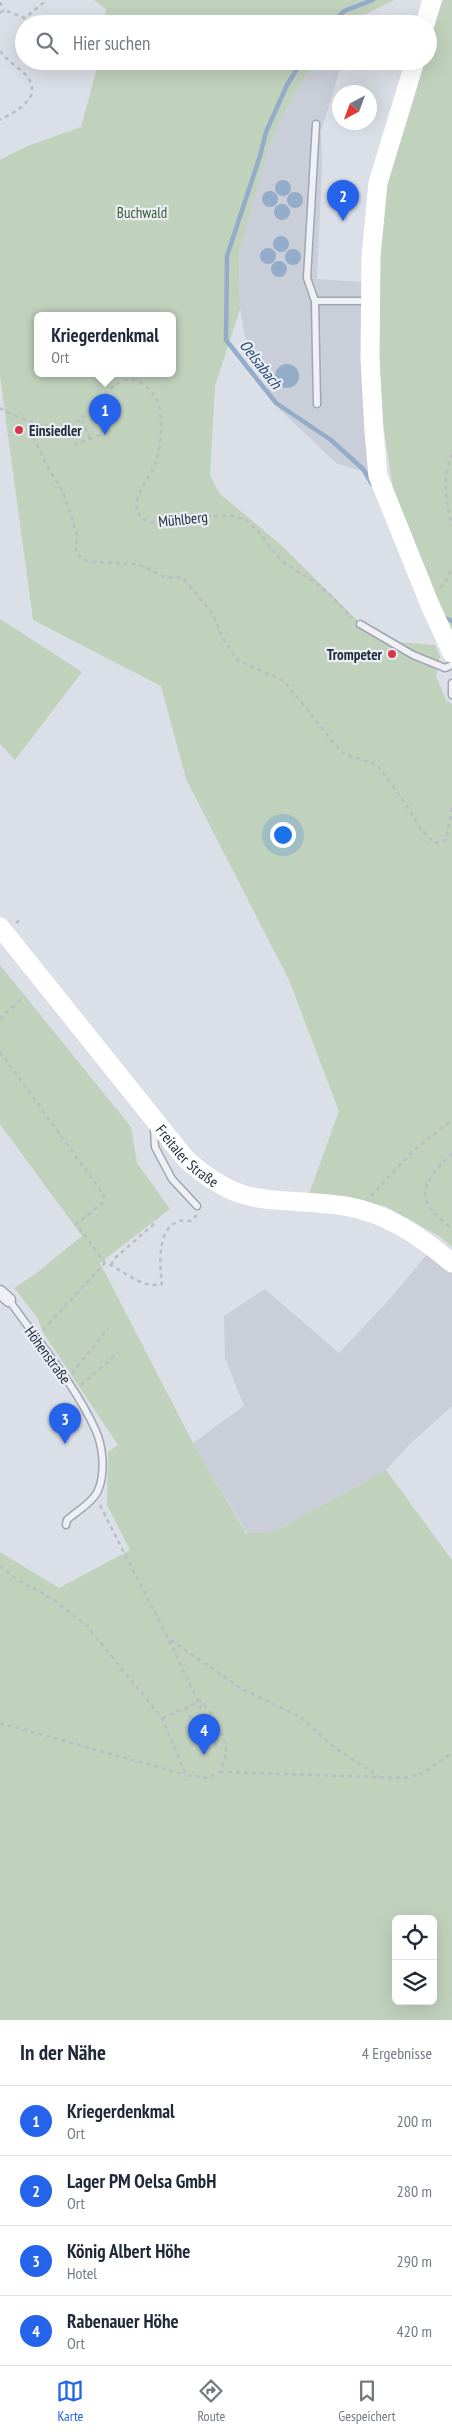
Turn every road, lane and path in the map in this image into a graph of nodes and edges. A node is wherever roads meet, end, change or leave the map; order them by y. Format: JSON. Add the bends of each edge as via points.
{"nodes":[{"id":1,"x":44,"y":0,"type":"edge"},
{"id":2,"x":432,"y":0,"type":"edge"},
{"id":3,"x":0,"y":2,"type":"edge"},
{"id":4,"x":4,"y":10,"type":"junction"},
{"id":5,"x":0,"y":13,"type":"edge"},
{"id":6,"x":17,"y":15,"type":"edge"},
{"id":7,"x":29,"y":15,"type":"edge"},
{"id":8,"x":428,"y":15,"type":"edge"},
{"id":9,"x":0,"y":50,"type":"edge"},
{"id":10,"x":15,"y":67,"type":"edge"},
{"id":11,"x":19,"y":70,"type":"edge"},
{"id":12,"x":411,"y":70,"type":"edge"},
{"id":13,"x":0,"y":120,"type":"edge"},
{"id":14,"x":316,"y":124,"type":"dead end"},
{"id":15,"x":315,"y":301,"type":"junction"},
{"id":16,"x":371,"y":301,"type":"junction"},
{"id":17,"x":317,"y":404,"type":"dead end"},
{"id":18,"x":0,"y":408,"type":"edge"},
{"id":19,"x":81,"y":419,"type":"junction"},
{"id":20,"x":30,"y":422,"type":"junction"},
{"id":21,"x":100,"y":435,"type":"dead end"},
{"id":22,"x":90,"y":439,"type":"junction"},
{"id":23,"x":74,"y":445,"type":"dead end"},
{"id":24,"x":452,"y":454,"type":"edge"},
{"id":25,"x":448,"y":513,"type":"junction"},
{"id":26,"x":452,"y":514,"type":"edge"},
{"id":27,"x":452,"y":526,"type":"edge"},
{"id":28,"x":452,"y":568,"type":"edge"},
{"id":29,"x":431,"y":607,"type":"junction"},
{"id":30,"x":360,"y":624,"type":"joint"},
{"id":31,"x":452,"y":653,"type":"edge"},
{"id":32,"x":452,"y":665,"type":"edge"},
{"id":33,"x":452,"y":684,"type":"edge"},
{"id":34,"x":452,"y":695,"type":"edge"},
{"id":35,"x":452,"y":808,"type":"edge"},
{"id":36,"x":22,"y":919,"type":"dead end"},
{"id":37,"x":8,"y":925,"type":"edge"},
{"id":38,"x":23,"y":997,"type":"dead end"},
{"id":39,"x":0,"y":1019,"type":"edge"},
{"id":40,"x":0,"y":1052,"type":"edge"},
{"id":41,"x":153,"y":1119,"type":"junction"},
{"id":42,"x":452,"y":1120,"type":"edge"},
{"id":43,"x":452,"y":1152,"type":"edge"},
{"id":44,"x":374,"y":1191,"type":"dead end"},
{"id":45,"x":197,"y":1206,"type":"joint"},
{"id":46,"x":155,"y":1223,"type":"dead end"},
{"id":47,"x":452,"y":1229,"type":"edge"},
{"id":48,"x":105,"y":1263,"type":"junction"},
{"id":49,"x":452,"y":1263,"type":"edge"},
{"id":50,"x":111,"y":1265,"type":"junction"},
{"id":51,"x":4,"y":1296,"type":"edge"},
{"id":52,"x":108,"y":1329,"type":"dead end"},
{"id":53,"x":36,"y":1338,"type":"junction"},
{"id":54,"x":118,"y":1353,"type":"dead end"},
{"id":55,"x":71,"y":1374,"type":"dead end"},
{"id":56,"x":80,"y":1386,"type":"dead end"},
{"id":57,"x":95,"y":1496,"type":"junction"},
{"id":58,"x":66,"y":1525,"type":"dead end"},
{"id":59,"x":0,"y":1566,"type":"edge"},
{"id":60,"x":170,"y":1639,"type":"junction"},
{"id":61,"x":198,"y":1700,"type":"junction"},
{"id":62,"x":186,"y":1707,"type":"junction"},
{"id":63,"x":162,"y":1718,"type":"junction"},
{"id":64,"x":0,"y":1723,"type":"edge"},
{"id":65,"x":210,"y":1729,"type":"junction"},
{"id":66,"x":201,"y":1752,"type":"dead end"},
{"id":67,"x":452,"y":1754,"type":"edge"},
{"id":68,"x":220,"y":1772,"type":"junction"},
{"id":69,"x":186,"y":1775,"type":"junction"},
{"id":70,"x":381,"y":1778,"type":"junction"}],
"edges":[{"from":1,"to":7,"type":"path"},
{"from":2,"to":8,"type":"street"},
{"from":3,"to":4,"type":"path"},
{"from":4,"to":5,"type":"path"},
{"from":4,"to":6,"type":"path"},
{"from":9,"to":10,"type":"path"},
{"from":11,"to":13,"type":"path","via":[[29,79],[31,92],[24,106]]},
{"from":12,"to":16,"type":"street","via":[[378,184],[371,257]]},
{"from":14,"to":15,"type":"lane","via":[[307,278]]},
{"from":15,"to":16,"type":"lane"},
{"from":15,"to":17,"type":"lane"},
{"from":16,"to":29,"type":"street","via":[[370,358],[378,476]]},
{"from":18,"to":20,"type":"path"},
{"from":19,"to":20,"type":"path","via":[[70,425]]},
{"from":19,"to":22,"type":"path"},
{"from":19,"to":30,"type":"path","name":"Mühlberg","via":[[118,382],[128,378],[146,386],[155,396],[161,420],[156,463],[138,495],[140,516],[153,523],[222,514],[237,517],[256,528],[284,562],[316,583]]},
{"from":20,"to":35,"type":"path","via":[[34,439],[63,492],[77,534],[76,551],[81,559],[138,564],[165,577],[184,578],[213,614],[236,660],[284,682],[342,753],[377,765],[434,843],[446,840]]},
{"from":21,"to":22,"type":"path"},
{"from":22,"to":23,"type":"path"},
{"from":24,"to":25,"type":"path","via":[[447,464]]},
{"from":25,"to":26,"type":"path"},
{"from":25,"to":27,"type":"path"},
{"from":28,"to":29,"type":"path"},
{"from":29,"to":31,"type":"street"},
{"from":30,"to":32,"type":"lane","via":[[432,663],[445,668]]},
{"from":33,"to":34,"type":"lane"},
{"from":36,"to":37,"type":"path"},
{"from":37,"to":41,"type":"street","name":"Freitaler Straße"},
{"from":38,"to":39,"type":"path"},
{"from":40,"to":48,"type":"path","via":[[104,1197],[103,1203],[76,1224]]},
{"from":41,"to":45,"type":"lane","via":[[155,1147],[172,1179]]},
{"from":41,"to":49,"type":"street","name":"Freitaler Straße","via":[[185,1158],[203,1175],[227,1189],[275,1202],[345,1206],[390,1220],[414,1232]]},
{"from":42,"to":44,"type":"path","via":[[412,1152]]},
{"from":43,"to":47,"type":"path","via":[[426,1183],[424,1192],[440,1220]]},
{"from":45,"to":50,"type":"path","via":[[197,1217],[178,1222],[167,1232],[161,1249],[162,1284],[156,1286],[135,1279]]},
{"from":46,"to":50,"type":"path"},
{"from":48,"to":50,"type":"path"},
{"from":48,"to":53,"type":"path"},
{"from":51,"to":53,"type":"lane","name":"Höhenstraße"},
{"from":52,"to":55,"type":"path"},
{"from":53,"to":57,"type":"lane","name":"Höhenstraße","via":[[67,1380],[97,1432],[102,1450],[102,1470]]},
{"from":54,"to":56,"type":"path"},
{"from":57,"to":58,"type":"lane","via":[[67,1520]]},
{"from":57,"to":60,"type":"path"},
{"from":59,"to":63,"type":"path","via":[[54,1600],[86,1626]]},
{"from":60,"to":61,"type":"path"},
{"from":60,"to":70,"type":"path","via":[[242,1689],[300,1717],[335,1748]]},
{"from":61,"to":62,"type":"path"},
{"from":61,"to":65,"type":"path"},
{"from":61,"to":68,"type":"path","via":[[206,1705],[225,1742],[226,1753]]},
{"from":62,"to":63,"type":"path"},
{"from":62,"to":65,"type":"path","via":[[196,1732],[200,1734]]},
{"from":63,"to":69,"type":"path"},
{"from":64,"to":69,"type":"path"},
{"from":65,"to":66,"type":"path","via":[[216,1745]]},
{"from":67,"to":70,"type":"path","via":[[423,1773],[405,1778]]},
{"from":68,"to":69,"type":"path","via":[[208,1778]]},
{"from":68,"to":70,"type":"path"}]}
